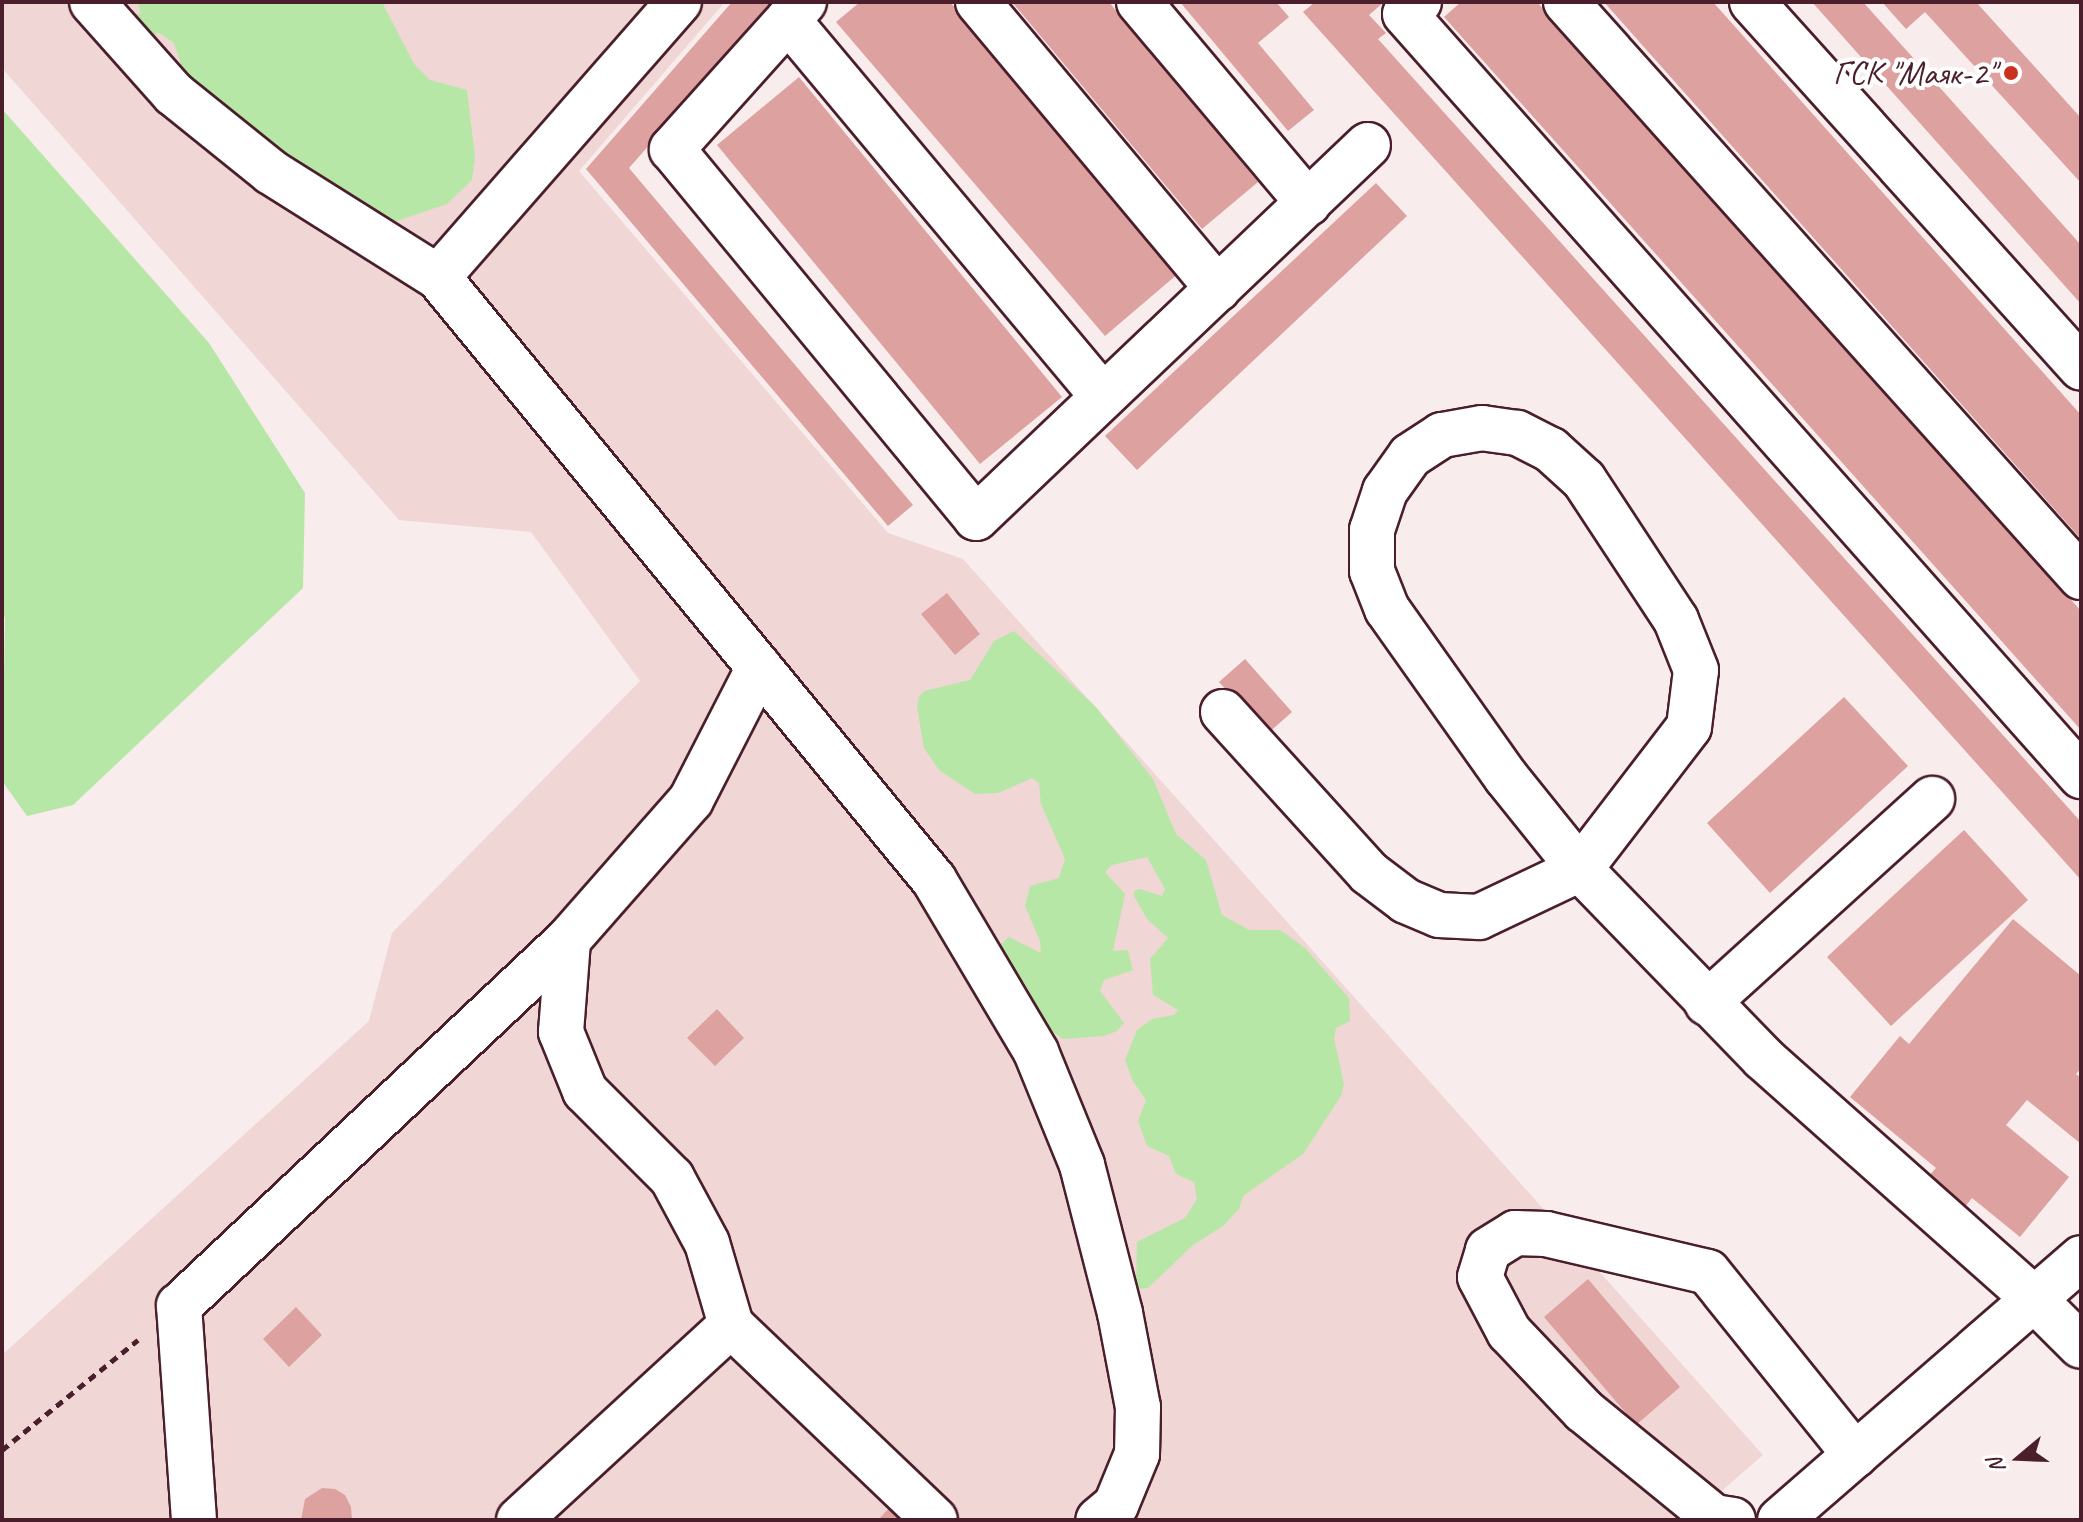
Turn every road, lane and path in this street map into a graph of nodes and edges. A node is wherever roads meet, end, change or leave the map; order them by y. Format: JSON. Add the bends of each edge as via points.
{"nodes":[{"id":1,"x":92,"y":2,"type":"edge"},
{"id":2,"x":679,"y":2,"type":"edge"},
{"id":3,"x":978,"y":2,"type":"edge"},
{"id":4,"x":1139,"y":2,"type":"edge"},
{"id":5,"x":1419,"y":2,"type":"edge"},
{"id":6,"x":1566,"y":2,"type":"edge"},
{"id":7,"x":1752,"y":2,"type":"edge"},
{"id":8,"x":796,"y":11,"type":"edge"},
{"id":9,"x":1368,"y":145,"type":"dead end"},
{"id":10,"x":1308,"y":203,"type":"junction"},
{"id":11,"x":438,"y":277,"type":"junction"},
{"id":12,"x":1218,"y":289,"type":"junction"},
{"id":13,"x":2081,"y":368,"type":"edge"},
{"id":14,"x":1103,"y":397,"type":"junction"},
{"id":15,"x":2081,"y":577,"type":"edge"},
{"id":16,"x":759,"y":667,"type":"junction"},
{"id":17,"x":1223,"y":712,"type":"dead end"},
{"id":18,"x":2081,"y":776,"type":"edge"},
{"id":19,"x":1932,"y":799,"type":"dead end"},
{"id":20,"x":1580,"y":869,"type":"junction"},
{"id":21,"x":568,"y":940,"type":"junction"},
{"id":22,"x":1707,"y":1003,"type":"junction"},
{"id":23,"x":2081,"y":1258,"type":"edge"},
{"id":24,"x":2034,"y":1299,"type":"junction"},
{"id":25,"x":179,"y":1306,"type":"junction"},
{"id":26,"x":731,"y":1325,"type":"junction"},
{"id":27,"x":2081,"y":1346,"type":"edge"},
{"id":28,"x":2,"y":1450,"type":"edge"},
{"id":29,"x":1855,"y":1455,"type":"junction"},
{"id":30,"x":194,"y":1520,"type":"edge"},
{"id":31,"x":519,"y":1520,"type":"edge"},
{"id":32,"x":935,"y":1520,"type":"edge"},
{"id":33,"x":1098,"y":1520,"type":"edge"},
{"id":34,"x":1733,"y":1520,"type":"edge"},
{"id":35,"x":1780,"y":1520,"type":"edge"}],
"edges":[{"from":1,"to":11,"type":"lane","via":[[174,94],[271,172]]},
{"from":2,"to":11,"type":"lane"},
{"from":3,"to":12,"type":"lane"},
{"from":4,"to":10,"type":"lane"},
{"from":5,"to":18,"type":"lane","via":[[1405,14]]},
{"from":6,"to":15,"type":"lane"},
{"from":7,"to":13,"type":"lane"},
{"from":8,"to":14,"type":"lane"},
{"from":8,"to":14,"type":"lane","via":[[672,149],[976,518]]},
{"from":9,"to":10,"type":"lane"},
{"from":10,"to":12,"type":"lane"},
{"from":11,"to":16,"type":"lane"},
{"from":12,"to":14,"type":"lane"},
{"from":16,"to":21,"type":"lane","via":[[691,800]]},
{"from":16,"to":33,"type":"lane","via":[[934,880],[1036,1052],[1082,1165],[1138,1407],[1137,1454],[1116,1505]]},
{"from":17,"to":20,"type":"lane","via":[[1369,873],[1406,901],[1439,915],[1479,917]]},
{"from":19,"to":22,"type":"lane"},
{"from":20,"to":20,"type":"lane","via":[[1689,727],[1696,670],[1676,620],[1584,480],[1551,450],[1517,433],[1482,428],[1442,435],[1410,456],[1385,491],[1372,530],[1372,571],[1387,609],[1506,777]]},
{"from":20,"to":22,"type":"lane"},
{"from":21,"to":25,"type":"lane"},
{"from":21,"to":26,"type":"lane","via":[[561,1032],[585,1091],[672,1178],[707,1243]]},
{"from":22,"to":24,"type":"lane"},
{"from":23,"to":24,"type":"lane"},
{"from":24,"to":27,"type":"lane"},
{"from":24,"to":29,"type":"lane"},
{"from":25,"to":28,"type":"path"},
{"from":25,"to":30,"type":"lane"},
{"from":26,"to":31,"type":"lane"},
{"from":26,"to":32,"type":"lane"},
{"from":29,"to":34,"type":"lane","via":[[1708,1272],[1546,1234],[1515,1233],[1488,1250],[1480,1277],[1509,1332],[1584,1411],[1714,1517]]},
{"from":29,"to":35,"type":"lane"}]}
